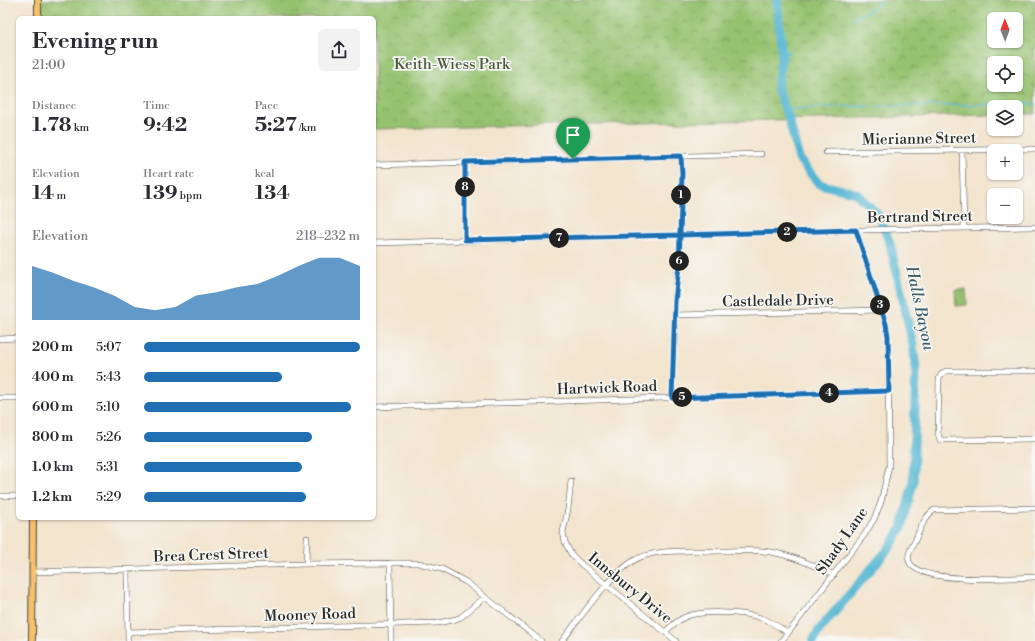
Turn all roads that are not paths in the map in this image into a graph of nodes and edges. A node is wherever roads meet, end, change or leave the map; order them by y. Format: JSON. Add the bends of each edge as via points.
{"nodes":[{"id":1,"x":38,"y":0,"type":"edge"},
{"id":2,"x":38,"y":16,"type":"edge"},
{"id":3,"x":1035,"y":149,"type":"edge"},
{"id":4,"x":962,"y":150,"type":"junction"},
{"id":5,"x":826,"y":152,"type":"dead end"},
{"id":6,"x":761,"y":154,"type":"dead end"},
{"id":7,"x":681,"y":156,"type":"junction"},
{"id":8,"x":465,"y":162,"type":"junction"},
{"id":9,"x":376,"y":165,"type":"edge"},
{"id":10,"x":1035,"y":227,"type":"edge"},
{"id":11,"x":964,"y":228,"type":"junction"},
{"id":12,"x":856,"y":230,"type":"junction"},
{"id":13,"x":680,"y":235,"type":"junction"},
{"id":14,"x":465,"y":240,"type":"junction"},
{"id":15,"x":376,"y":243,"type":"edge"},
{"id":16,"x":882,"y":310,"type":"junction"},
{"id":17,"x":675,"y":315,"type":"junction"},
{"id":18,"x":16,"y":338,"type":"edge"},
{"id":19,"x":0,"y":339,"type":"edge"},
{"id":20,"x":1035,"y":371,"type":"edge"},
{"id":21,"x":889,"y":391,"type":"junction"},
{"id":22,"x":0,"y":398,"type":"edge"},
{"id":23,"x":16,"y":398,"type":"edge"},
{"id":24,"x":672,"y":398,"type":"junction"},
{"id":25,"x":376,"y":407,"type":"edge"},
{"id":26,"x":1035,"y":439,"type":"edge"},
{"id":27,"x":571,"y":481,"type":"dead end"},
{"id":28,"x":0,"y":496,"type":"edge"},
{"id":29,"x":16,"y":496,"type":"edge"},
{"id":30,"x":1035,"y":508,"type":"edge"},
{"id":31,"x":33,"y":520,"type":"edge"},
{"id":32,"x":307,"y":538,"type":"dead end"},
{"id":33,"x":390,"y":563,"type":"junction"},
{"id":34,"x":306,"y":564,"type":"junction"},
{"id":35,"x":127,"y":570,"type":"junction"},
{"id":36,"x":33,"y":572,"type":"junction"},
{"id":37,"x":834,"y":575,"type":"junction"},
{"id":38,"x":1035,"y":578,"type":"edge"},
{"id":39,"x":606,"y":585,"type":"junction"},
{"id":40,"x":485,"y":597,"type":"junction"},
{"id":41,"x":391,"y":625,"type":"junction"},
{"id":42,"x":128,"y":632,"type":"junction"},
{"id":43,"x":665,"y":632,"type":"junction"},
{"id":44,"x":788,"y":633,"type":"junction"},
{"id":45,"x":32,"y":641,"type":"edge"},
{"id":46,"x":128,"y":641,"type":"edge"},
{"id":47,"x":391,"y":641,"type":"edge"},
{"id":48,"x":541,"y":641,"type":"edge"},
{"id":49,"x":562,"y":641,"type":"edge"},
{"id":50,"x":676,"y":641,"type":"edge"},
{"id":51,"x":781,"y":641,"type":"edge"}],
"edges":[{"from":1,"to":2,"type":"main road"},
{"from":3,"to":4,"type":"street","name":"Mierianne Street"},
{"from":4,"to":5,"type":"street","name":"Mierianne Street"},
{"from":4,"to":11,"type":"street"},
{"from":6,"to":7,"type":"street"},
{"from":7,"to":8,"type":"street"},
{"from":7,"to":13,"type":"street"},
{"from":8,"to":9,"type":"street"},
{"from":8,"to":14,"type":"street"},
{"from":10,"to":11,"type":"street","name":"Bertrand Street"},
{"from":11,"to":12,"type":"street","name":"Bertrand Street"},
{"from":12,"to":13,"type":"street","name":"Bertrand Street"},
{"from":12,"to":16,"type":"street","name":"Shady Lane"},
{"from":13,"to":14,"type":"street","name":"Bertrand Street"},
{"from":13,"to":17,"type":"street"},
{"from":14,"to":15,"type":"street","name":"Bertrand Street"},
{"from":16,"to":17,"type":"street","name":"Castledale Drive"},
{"from":16,"to":21,"type":"street","name":"Shady Lane","via":[[888,336]]},
{"from":17,"to":24,"type":"street"},
{"from":18,"to":19,"type":"street"},
{"from":20,"to":26,"type":"street","via":[[946,371],[941,374],[938,434],[940,440]]},
{"from":21,"to":24,"type":"street","name":"Hartwick Road"},
{"from":21,"to":37,"type":"street","name":"Shady Lane","via":[[889,466],[882,502],[865,534]]},
{"from":22,"to":23,"type":"street"},
{"from":24,"to":25,"type":"street","name":"Hartwick Road"},
{"from":27,"to":39,"type":"street","name":"Innsbury Drive","via":[[564,532],[566,542],[571,554]]},
{"from":28,"to":29,"type":"street"},
{"from":30,"to":38,"type":"street","via":[[934,510],[928,514],[908,558],[909,562],[921,571],[947,578]]},
{"from":31,"to":36,"type":"main road"},
{"from":32,"to":34,"type":"street"},
{"from":33,"to":34,"type":"street","name":"Brea Crest Street"},
{"from":33,"to":40,"type":"street","name":"Brea Crest Street","via":[[418,563],[442,569],[466,582]]},
{"from":33,"to":41,"type":"street"},
{"from":34,"to":35,"type":"street","name":"Brea Crest Street"},
{"from":35,"to":36,"type":"street","name":"Brea Crest Street"},
{"from":35,"to":42,"type":"street"},
{"from":36,"to":45,"type":"main road"},
{"from":37,"to":39,"type":"street","via":[[786,555],[766,551],[676,552],[638,558]]},
{"from":37,"to":44,"type":"street","name":"Shady Lane"},
{"from":39,"to":43,"type":"street","name":"Innsbury Drive"},
{"from":39,"to":49,"type":"street"},
{"from":40,"to":41,"type":"street","name":"Mooney Road","via":[[456,620]]},
{"from":40,"to":48,"type":"street","name":"Brea Crest Street"},
{"from":41,"to":42,"type":"street","name":"Mooney Road"},
{"from":41,"to":47,"type":"street"},
{"from":42,"to":46,"type":"street"},
{"from":43,"to":44,"type":"street","via":[[686,616],[726,613],[762,618]]},
{"from":43,"to":50,"type":"street","name":"Innsbury Drive"},
{"from":44,"to":51,"type":"street","name":"Shady Lane"}]}
